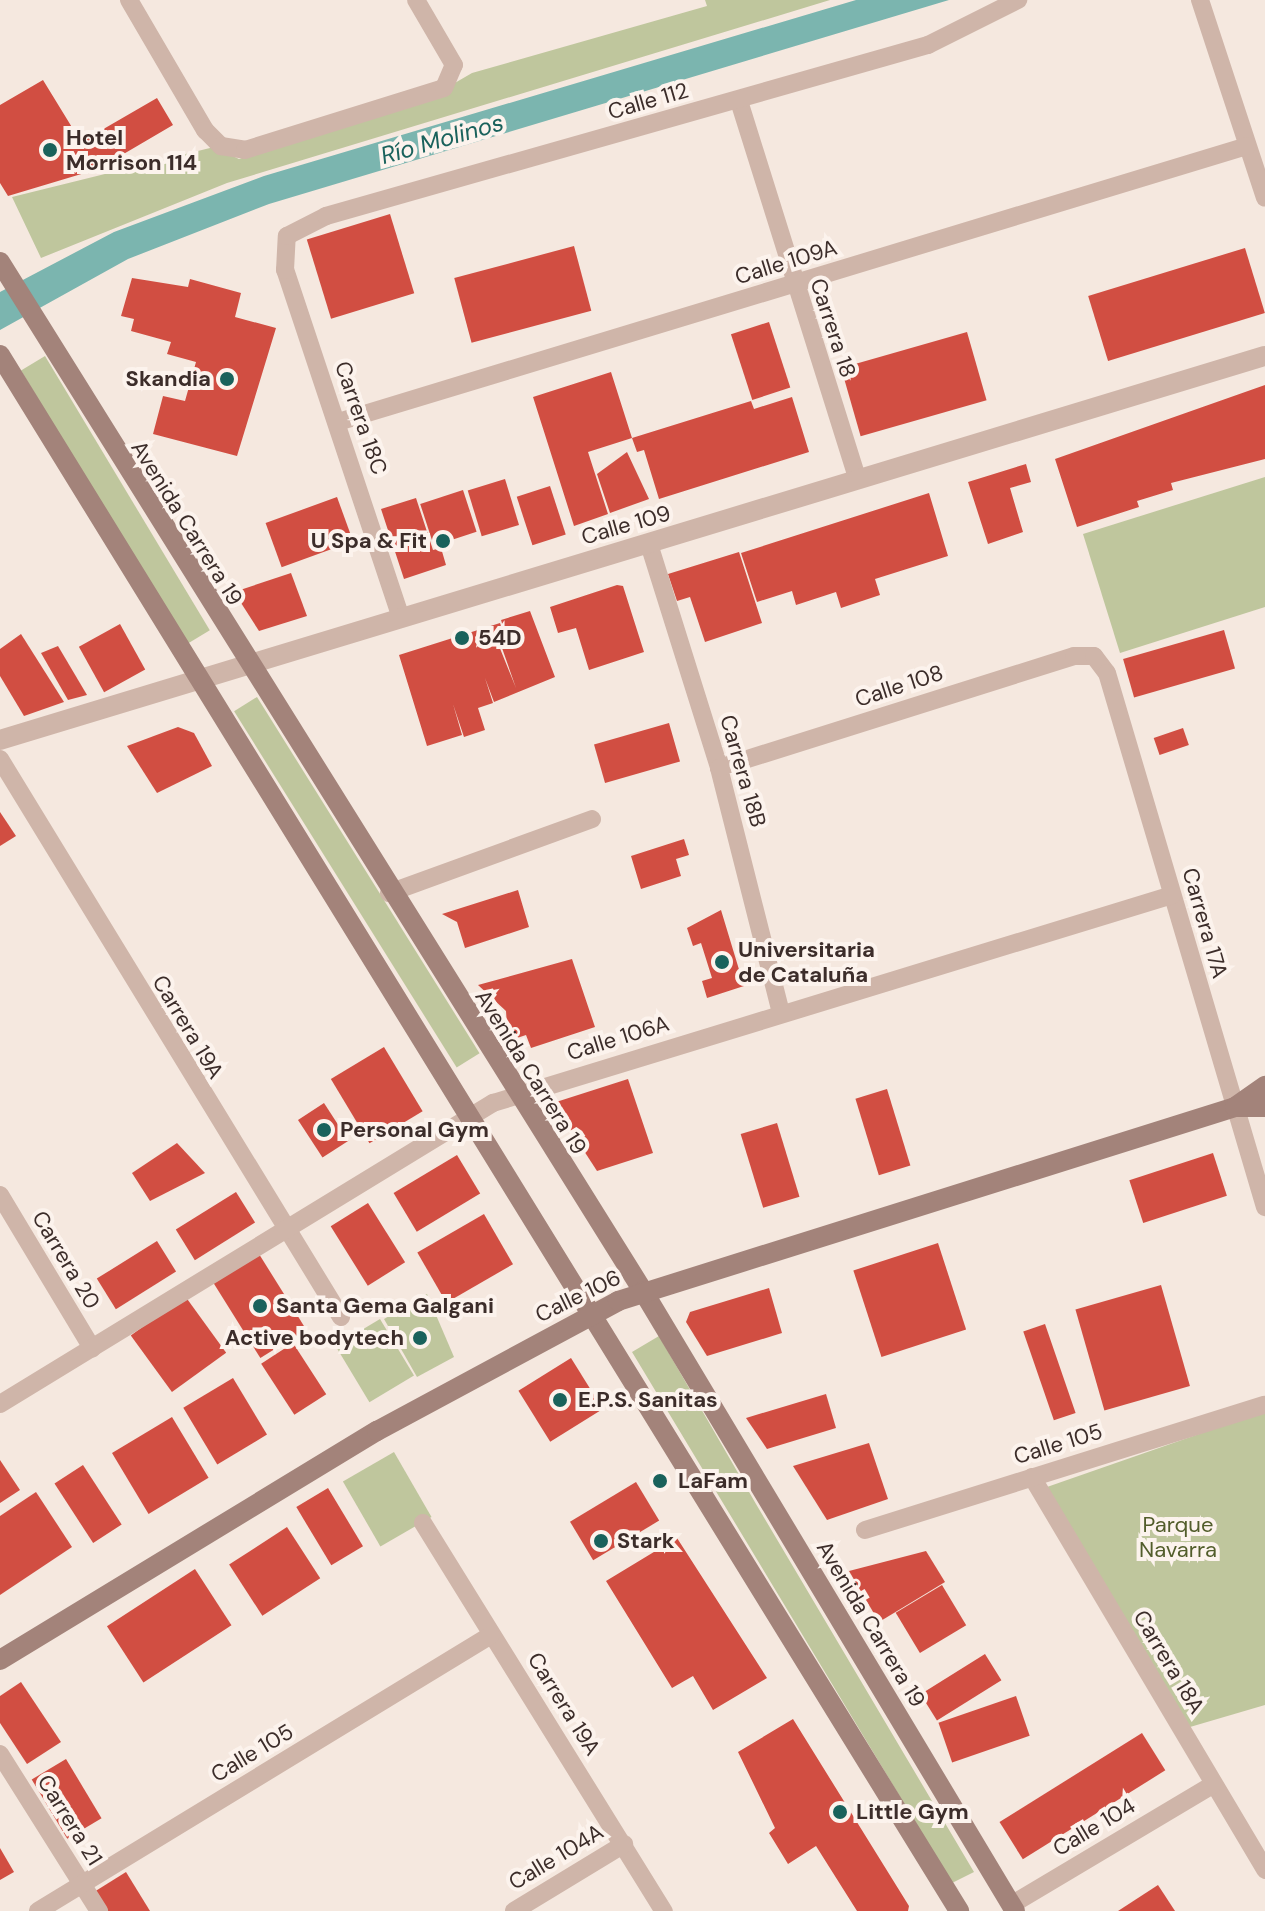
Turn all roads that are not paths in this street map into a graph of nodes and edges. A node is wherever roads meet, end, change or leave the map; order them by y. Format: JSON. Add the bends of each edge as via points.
{"nodes":[{"id":1,"x":129,"y":0,"type":"edge"},
{"id":2,"x":416,"y":0,"type":"edge"},
{"id":3,"x":1018,"y":0,"type":"edge"},
{"id":4,"x":1200,"y":0,"type":"edge"},
{"id":5,"x":739,"y":101,"type":"junction"},
{"id":6,"x":1247,"y":146,"type":"junction"},
{"id":7,"x":1265,"y":198,"type":"edge"},
{"id":8,"x":287,"y":236,"type":"joint"},
{"id":9,"x":2,"y":266,"type":"edge"},
{"id":10,"x":794,"y":285,"type":"junction"},
{"id":11,"x":0,"y":355,"type":"edge"},
{"id":12,"x":1265,"y":356,"type":"edge"},
{"id":13,"x":338,"y":422,"type":"junction"},
{"id":14,"x":857,"y":478,"type":"junction"},
{"id":15,"x":649,"y":544,"type":"junction"},
{"id":16,"x":400,"y":615,"type":"junction"},
{"id":17,"x":1094,"y":656,"type":"joint"},
{"id":18,"x":246,"y":663,"type":"junction"},
{"id":19,"x":198,"y":677,"type":"junction"},
{"id":20,"x":0,"y":740,"type":"edge"},
{"id":21,"x":0,"y":759,"type":"edge"},
{"id":22,"x":719,"y":768,"type":"junction"},
{"id":23,"x":592,"y":819,"type":"dead end"},
{"id":24,"x":389,"y":893,"type":"junction"},
{"id":25,"x":1172,"y":895,"type":"junction"},
{"id":26,"x":781,"y":1013,"type":"junction"},
{"id":27,"x":1265,"y":1086,"type":"edge"},
{"id":28,"x":517,"y":1094,"type":"junction"},
{"id":29,"x":1235,"y":1107,"type":"junction"},
{"id":30,"x":1265,"y":1107,"type":"edge"},
{"id":31,"x":472,"y":1115,"type":"junction"},
{"id":32,"x":0,"y":1195,"type":"edge"},
{"id":33,"x":1265,"y":1207,"type":"edge"},
{"id":34,"x":282,"y":1231,"type":"junction"},
{"id":35,"x":643,"y":1291,"type":"junction"},
{"id":36,"x":595,"y":1312,"type":"junction"},
{"id":37,"x":341,"y":1317,"type":"dead end"},
{"id":38,"x":92,"y":1348,"type":"junction"},
{"id":39,"x":0,"y":1404,"type":"edge"},
{"id":40,"x":1265,"y":1405,"type":"edge"},
{"id":41,"x":1032,"y":1477,"type":"junction"},
{"id":42,"x":423,"y":1523,"type":"dead end"},
{"id":43,"x":865,"y":1530,"type":"dead end"},
{"id":44,"x":491,"y":1635,"type":"junction"},
{"id":45,"x":0,"y":1660,"type":"edge"},
{"id":46,"x":0,"y":1754,"type":"edge"},
{"id":47,"x":1212,"y":1785,"type":"junction"},
{"id":48,"x":624,"y":1844,"type":"junction"},
{"id":49,"x":1265,"y":1870,"type":"edge"},
{"id":50,"x":83,"y":1884,"type":"junction"},
{"id":51,"x":1009,"y":1909,"type":"edge"},
{"id":52,"x":38,"y":1911,"type":"edge"},
{"id":53,"x":99,"y":1911,"type":"edge"},
{"id":54,"x":514,"y":1911,"type":"edge"},
{"id":55,"x":664,"y":1911,"type":"edge"},
{"id":56,"x":959,"y":1911,"type":"edge"}],
"edges":[{"from":1,"to":2,"type":"street","via":[[221,146],[259,146],[432,93],[453,77],[454,65]]},
{"from":3,"to":5,"type":"street","name":"Calle 112","via":[[928,45]]},
{"from":4,"to":6,"type":"street"},
{"from":5,"to":8,"type":"street","name":"Calle 112","via":[[326,216]]},
{"from":5,"to":10,"type":"street","name":"Carrera 18"},
{"from":6,"to":7,"type":"street"},
{"from":6,"to":10,"type":"street","name":"Calle 109A"},
{"from":8,"to":13,"type":"street","name":"Carrera 18C","via":[[285,270]]},
{"from":9,"to":18,"type":"main road","name":"Avenida Carrera 19"},
{"from":10,"to":13,"type":"street","name":"Calle 109A"},
{"from":10,"to":14,"type":"street","name":"Carrera 18"},
{"from":11,"to":19,"type":"main road"},
{"from":12,"to":14,"type":"street","name":"Calle 109"},
{"from":13,"to":16,"type":"street","name":"Carrera 18C"},
{"from":14,"to":15,"type":"street","name":"Calle 109"},
{"from":15,"to":16,"type":"street","name":"Calle 109"},
{"from":15,"to":22,"type":"street","name":"Carrera 18B"},
{"from":16,"to":18,"type":"street","name":"Calle 109"},
{"from":17,"to":22,"type":"street","name":"Calle 108","via":[[1074,656]]},
{"from":17,"to":25,"type":"street","name":"Carrera 17A","via":[[1107,673]]},
{"from":18,"to":19,"type":"street","name":"Calle 109"},
{"from":18,"to":24,"type":"main road","name":"Avenida Carrera 19"},
{"from":19,"to":20,"type":"street","name":"Calle 109"},
{"from":19,"to":31,"type":"main road"},
{"from":21,"to":34,"type":"street","name":"Carrera 19A"},
{"from":22,"to":26,"type":"street","name":"Carrera 18B"},
{"from":23,"to":24,"type":"street"},
{"from":24,"to":28,"type":"main road","name":"Avenida Carrera 19"},
{"from":25,"to":26,"type":"street","name":"Calle 106A"},
{"from":25,"to":29,"type":"street","name":"Carrera 17A"},
{"from":26,"to":28,"type":"street","name":"Calle 106A"},
{"from":27,"to":29,"type":"main road","name":"Calle 106"},
{"from":28,"to":31,"type":"street","name":"Calle 106A"},
{"from":28,"to":35,"type":"main road","name":"Avenida Carrera 19"},
{"from":29,"to":30,"type":"main road","name":"Calle 106"},
{"from":29,"to":33,"type":"street","name":"Carrera 17A"},
{"from":29,"to":35,"type":"main road","name":"Calle 106"},
{"from":31,"to":34,"type":"street","name":"Calle 106A"},
{"from":31,"to":36,"type":"main road"},
{"from":32,"to":38,"type":"street","name":"Carrera 20"},
{"from":34,"to":37,"type":"street","name":"Carrera 19A"},
{"from":34,"to":38,"type":"street","name":"Calle 106A"},
{"from":35,"to":36,"type":"main road","name":"Calle 106"},
{"from":35,"to":51,"type":"main road","name":"Avenida Carrera 19"},
{"from":36,"to":45,"type":"main road","name":"Calle 106","via":[[377,1431]]},
{"from":36,"to":56,"type":"main road"},
{"from":38,"to":39,"type":"street","name":"Calle 106A"},
{"from":40,"to":41,"type":"street","name":"Calle 105"},
{"from":41,"to":43,"type":"street","name":"Calle 105"},
{"from":41,"to":47,"type":"street","name":"Carrera 18A"},
{"from":42,"to":44,"type":"street","name":"Carrera 19A"},
{"from":44,"to":48,"type":"street","name":"Carrera 19A"},
{"from":44,"to":50,"type":"street","name":"Calle 105"},
{"from":46,"to":50,"type":"street","name":"Carrera 21"},
{"from":47,"to":49,"type":"street","name":"Carrera 18A"},
{"from":47,"to":51,"type":"street","name":"Calle 104"},
{"from":48,"to":54,"type":"street","name":"Calle 104A"},
{"from":48,"to":55,"type":"street","name":"Carrera 19A"},
{"from":50,"to":52,"type":"street","name":"Calle 105"},
{"from":50,"to":53,"type":"street","name":"Carrera 21"}]}
